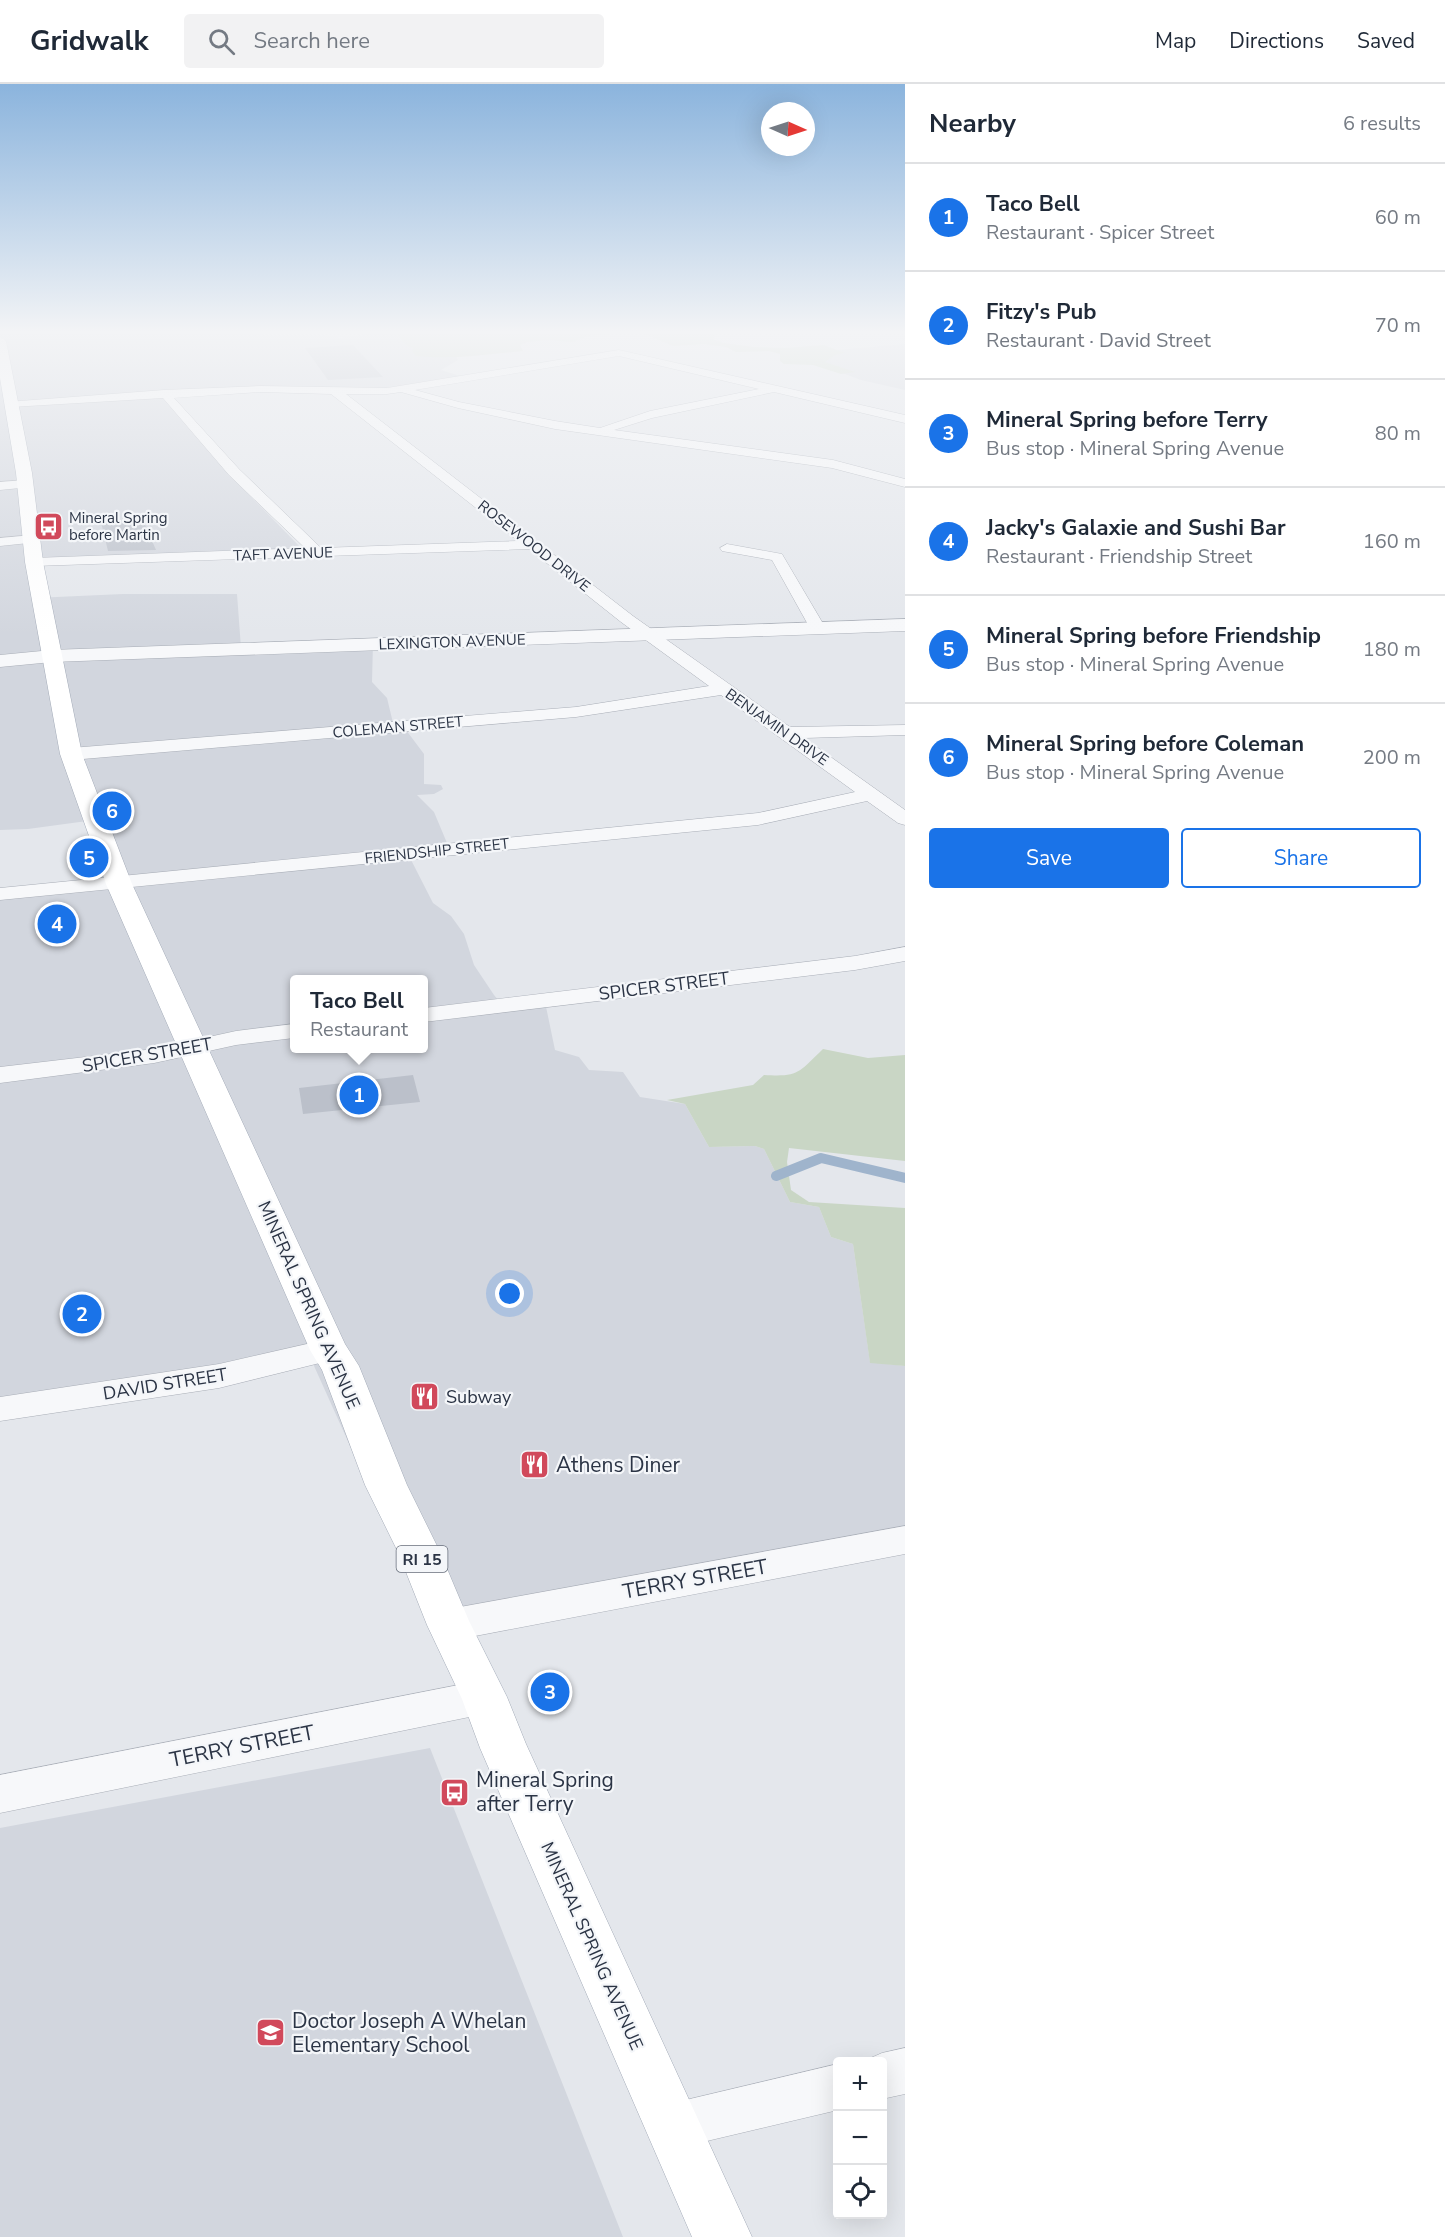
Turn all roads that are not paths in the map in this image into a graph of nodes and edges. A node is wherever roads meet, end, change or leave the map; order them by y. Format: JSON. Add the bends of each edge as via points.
{"nodes":[{"id":1,"x":14,"y":434,"type":"edge"},
{"id":2,"x":201,"y":434,"type":"edge"},
{"id":3,"x":392,"y":434,"type":"edge"},
{"id":4,"x":621,"y":434,"type":"edge"},
{"id":5,"x":905,"y":483,"type":"edge"},
{"id":6,"x":25,"y":484,"type":"junction"},
{"id":7,"x":0,"y":486,"type":"edge"},
{"id":8,"x":33,"y":539,"type":"junction"},
{"id":9,"x":0,"y":542,"type":"edge"},
{"id":10,"x":533,"y":545,"type":"junction"},
{"id":11,"x":727,"y":548,"type":"dead end"},
{"id":12,"x":318,"y":553,"type":"junction"},
{"id":13,"x":34,"y":562,"type":"junction"},
{"id":14,"x":905,"y":625,"type":"edge"},
{"id":15,"x":817,"y":627,"type":"junction"},
{"id":16,"x":649,"y":634,"type":"junction"},
{"id":17,"x":52,"y":656,"type":"junction"},
{"id":18,"x":0,"y":661,"type":"edge"},
{"id":19,"x":723,"y":689,"type":"junction"},
{"id":20,"x":905,"y":729,"type":"edge"},
{"id":21,"x":788,"y":733,"type":"junction"},
{"id":22,"x":71,"y":754,"type":"junction"},
{"id":23,"x":871,"y":794,"type":"junction"},
{"id":24,"x":905,"y":819,"type":"edge"},
{"id":25,"x":119,"y":884,"type":"junction"},
{"id":26,"x":0,"y":894,"type":"edge"},
{"id":27,"x":905,"y":954,"type":"edge"},
{"id":28,"x":428,"y":1014,"type":"edge"},
{"id":29,"x":290,"y":1031,"type":"edge"},
{"id":30,"x":193,"y":1048,"type":"junction"},
{"id":31,"x":0,"y":1075,"type":"edge"},
{"id":32,"x":329,"y":1350,"type":"junction"},
{"id":33,"x":0,"y":1409,"type":"edge"},
{"id":34,"x":905,"y":1540,"type":"edge"},
{"id":35,"x":449,"y":1625,"type":"junction"},
{"id":36,"x":484,"y":1697,"type":"junction"},
{"id":37,"x":0,"y":1794,"type":"edge"},
{"id":38,"x":905,"y":2071,"type":"edge"},
{"id":39,"x":887,"y":2075,"type":"edge"},
{"id":40,"x":833,"y":2088,"type":"edge"},
{"id":41,"x":673,"y":2126,"type":"junction"},
{"id":42,"x":722,"y":2237,"type":"edge"}],
"edges":[{"from":1,"to":6,"type":"main road","name":"MINERAL SPRING AVENUE","number":"RI 15"},
{"from":2,"to":12,"type":"street"},
{"from":3,"to":10,"type":"street","name":"ROSEWOOD DRIVE"},
{"from":4,"to":5,"type":"street","via":[[832,464]]},
{"from":6,"to":7,"type":"street"},
{"from":6,"to":8,"type":"main road","name":"MINERAL SPRING AVENUE","number":"RI 15"},
{"from":8,"to":9,"type":"street"},
{"from":8,"to":13,"type":"main road","name":"MINERAL SPRING AVENUE","number":"RI 15"},
{"from":10,"to":12,"type":"street","name":"TAFT AVENUE"},
{"from":10,"to":16,"type":"street","name":"ROSEWOOD DRIVE"},
{"from":11,"to":15,"type":"street","via":[[777,557]]},
{"from":12,"to":13,"type":"street","name":"TAFT AVENUE"},
{"from":13,"to":17,"type":"main road","name":"MINERAL SPRING AVENUE","number":"RI 15"},
{"from":14,"to":15,"type":"street","name":"LEXINGTON AVENUE"},
{"from":15,"to":16,"type":"street","name":"LEXINGTON AVENUE"},
{"from":16,"to":17,"type":"street","name":"LEXINGTON AVENUE"},
{"from":16,"to":19,"type":"street","name":"BENJAMIN DRIVE"},
{"from":17,"to":18,"type":"street","name":"LEXINGTON AVENUE"},
{"from":17,"to":22,"type":"main road","name":"MINERAL SPRING AVENUE","number":"RI 15"},
{"from":19,"to":21,"type":"street","name":"BENJAMIN DRIVE"},
{"from":19,"to":22,"type":"street","name":"COLEMAN STREET","via":[[576,712]]},
{"from":20,"to":21,"type":"street"},
{"from":21,"to":23,"type":"street","name":"BENJAMIN DRIVE"},
{"from":22,"to":25,"type":"main road","name":"MINERAL SPRING AVENUE","number":"RI 15"},
{"from":23,"to":24,"type":"street","name":"BENJAMIN DRIVE"},
{"from":23,"to":25,"type":"street","name":"FRIENDSHIP STREET","via":[[758,819]]},
{"from":25,"to":26,"type":"street","name":"FRIENDSHIP STREET"},
{"from":25,"to":30,"type":"main road","name":"MINERAL SPRING AVENUE","number":"RI 15"},
{"from":27,"to":28,"type":"street","name":"SPICER STREET","via":[[843,965]]},
{"from":29,"to":30,"type":"street","name":"SPICER STREET"},
{"from":30,"to":31,"type":"street","name":"SPICER STREET","via":[[80,1067]]},
{"from":30,"to":32,"type":"main road","name":"MINERAL SPRING AVENUE","number":"RI 15"},
{"from":32,"to":33,"type":"street","name":"DAVID STREET","via":[[219,1376]]},
{"from":32,"to":35,"type":"main road","name":"MINERAL SPRING AVENUE","number":"RI 15","via":[[340,1366],[386,1485]]},
{"from":34,"to":35,"type":"street","name":"TERRY STREET"},
{"from":35,"to":36,"type":"main road","name":"MINERAL SPRING AVENUE","number":"RI 15"},
{"from":36,"to":37,"type":"street","name":"TERRY STREET"},
{"from":36,"to":41,"type":"main road","name":"MINERAL SPRING AVENUE","number":"RI 15"},
{"from":38,"to":39,"type":"street"},
{"from":40,"to":41,"type":"street"},
{"from":41,"to":42,"type":"main road","name":"MINERAL SPRING AVENUE","number":"RI 15"}]}
